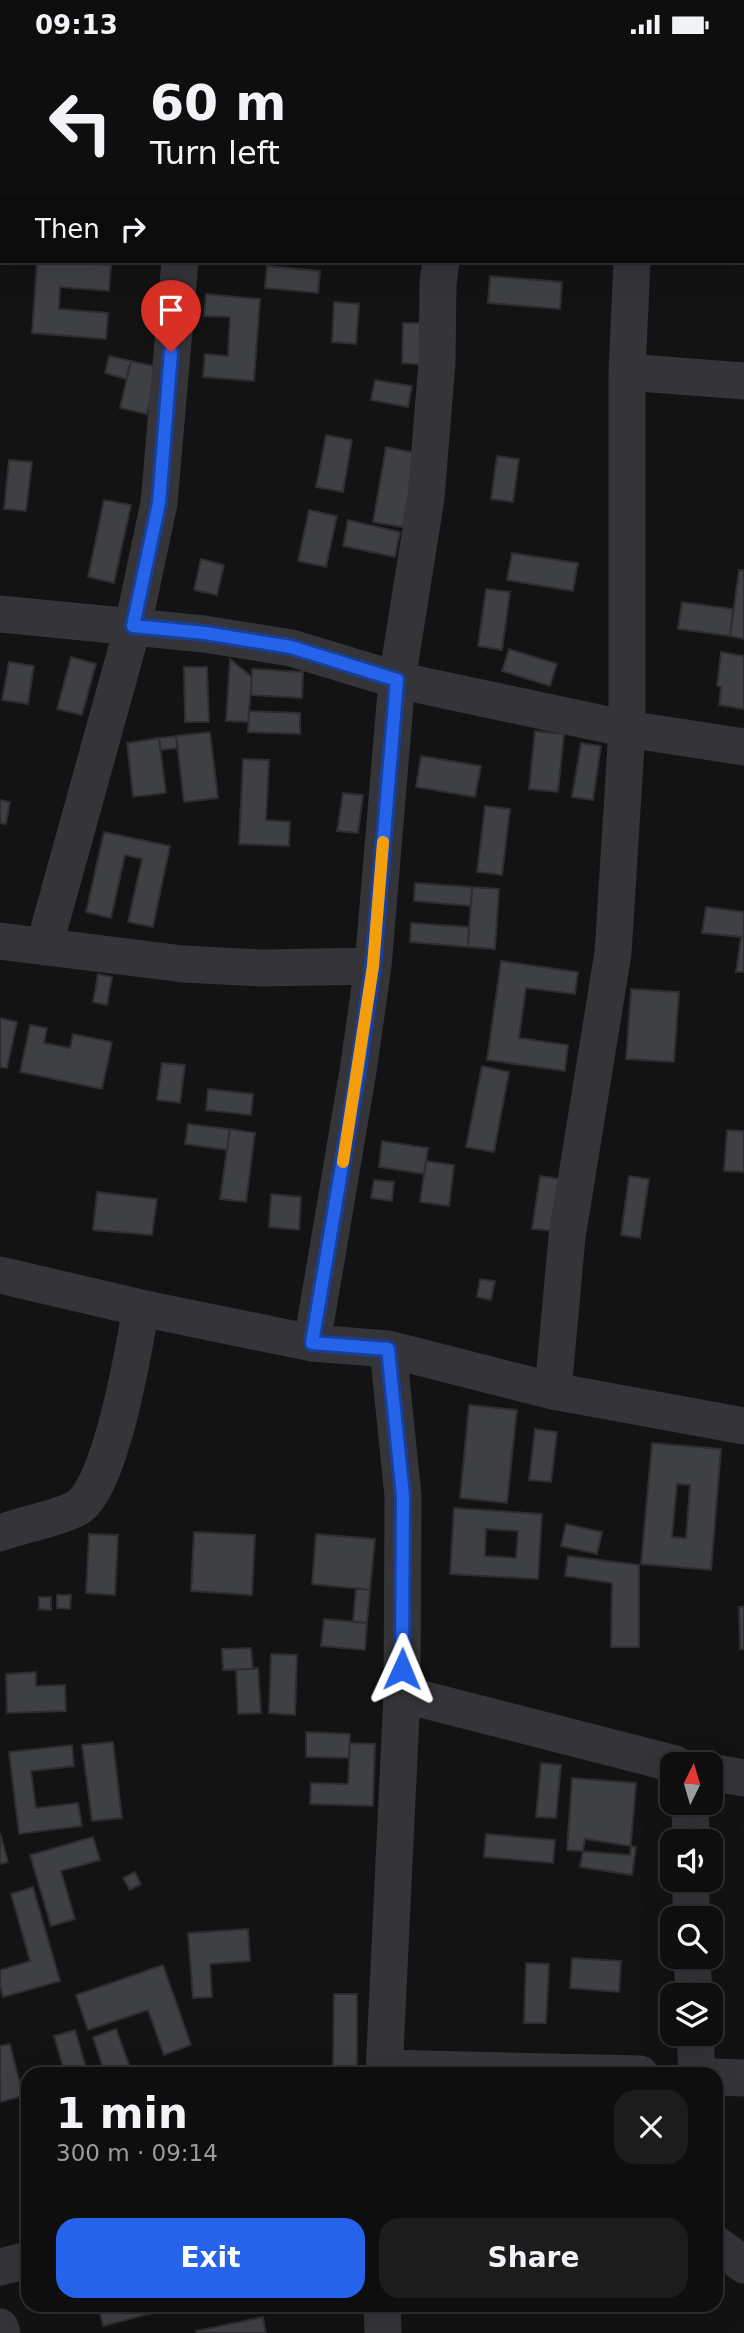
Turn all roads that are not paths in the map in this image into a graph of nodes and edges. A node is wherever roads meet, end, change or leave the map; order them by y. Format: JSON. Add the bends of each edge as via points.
{"nodes":[{"id":1,"x":180,"y":263,"type":"edge"},
{"id":2,"x":441,"y":263,"type":"edge"},
{"id":3,"x":632,"y":263,"type":"edge"},
{"id":4,"x":627,"y":372,"type":"junction"},
{"id":5,"x":744,"y":381,"type":"edge"},
{"id":6,"x":0,"y":614,"type":"edge"},
{"id":7,"x":133,"y":626,"type":"junction"},
{"id":8,"x":397,"y":680,"type":"junction"},
{"id":9,"x":627,"y":729,"type":"junction"},
{"id":10,"x":744,"y":747,"type":"edge"},
{"id":11,"x":0,"y":941,"type":"edge"},
{"id":12,"x":44,"y":947,"type":"junction"},
{"id":13,"x":373,"y":966,"type":"junction"},
{"id":14,"x":0,"y":1275,"type":"edge"},
{"id":15,"x":141,"y":1308,"type":"junction"},
{"id":16,"x":312,"y":1343,"type":"junction"},
{"id":17,"x":388,"y":1349,"type":"junction"},
{"id":18,"x":553,"y":1391,"type":"junction"},
{"id":19,"x":744,"y":1426,"type":"edge"},
{"id":20,"x":0,"y":1534,"type":"edge"},
{"id":21,"x":402,"y":1694,"type":"junction"},
{"id":22,"x":660,"y":1760,"type":"edge"},
{"id":23,"x":723,"y":1774,"type":"edge"},
{"id":24,"x":744,"y":1778,"type":"edge"},
{"id":25,"x":695,"y":2046,"type":"edge"},
{"id":26,"x":384,"y":2067,"type":"edge"},
{"id":27,"x":696,"y":2067,"type":"edge"},
{"id":28,"x":723,"y":2077,"type":"edge"},
{"id":29,"x":744,"y":2078,"type":"edge"},
{"id":30,"x":723,"y":2249,"type":"edge"},
{"id":31,"x":21,"y":2262,"type":"edge"},
{"id":32,"x":744,"y":2265,"type":"edge"},
{"id":33,"x":0,"y":2267,"type":"edge"},
{"id":34,"x":382,"y":2312,"type":"edge"},
{"id":35,"x":0,"y":2327,"type":"edge"},
{"id":36,"x":2,"y":2333,"type":"edge"},
{"id":37,"x":383,"y":2333,"type":"edge"}],
"edges":[{"from":1,"to":7,"type":"street","via":[[159,503]]},
{"from":2,"to":8,"type":"street","via":[[426,498]]},
{"from":3,"to":4,"type":"street"},
{"from":4,"to":5,"type":"street"},
{"from":4,"to":9,"type":"street"},
{"from":6,"to":7,"type":"street"},
{"from":7,"to":8,"type":"street","via":[[291,647]]},
{"from":7,"to":12,"type":"street"},
{"from":8,"to":9,"type":"street"},
{"from":8,"to":13,"type":"street"},
{"from":9,"to":10,"type":"street"},
{"from":9,"to":18,"type":"street","via":[[613,953],[566,1237]]},
{"from":11,"to":12,"type":"street"},
{"from":12,"to":13,"type":"street","via":[[209,965]]},
{"from":13,"to":16,"type":"street"},
{"from":14,"to":15,"type":"street"},
{"from":15,"to":16,"type":"street"},
{"from":15,"to":20,"type":"street","via":[[126,1390],[93,1490],[79,1507]]},
{"from":16,"to":17,"type":"street"},
{"from":17,"to":18,"type":"street"},
{"from":17,"to":21,"type":"street","via":[[403,1496]]},
{"from":18,"to":19,"type":"street"},
{"from":21,"to":22,"type":"street"},
{"from":21,"to":26,"type":"street"},
{"from":23,"to":24,"type":"street"},
{"from":25,"to":27,"type":"street"},
{"from":28,"to":29,"type":"street"},
{"from":30,"to":32,"type":"street"},
{"from":31,"to":33,"type":"street"},
{"from":34,"to":37,"type":"street"},
{"from":35,"to":36,"type":"street"}]}
